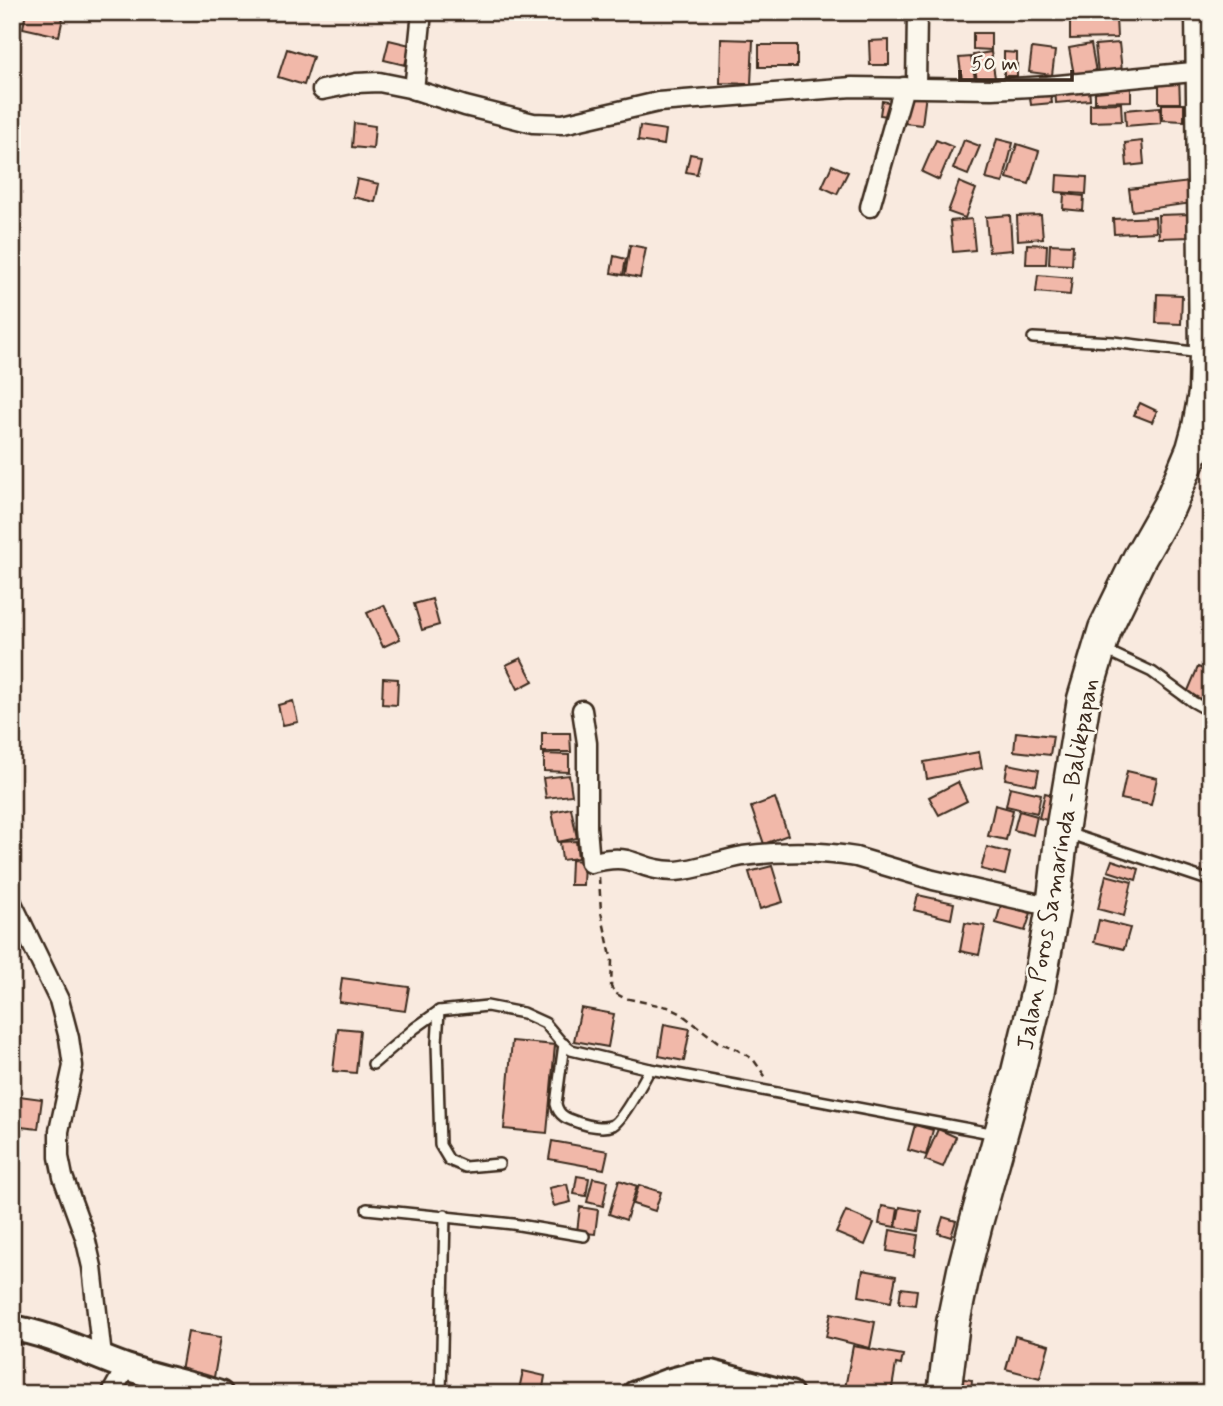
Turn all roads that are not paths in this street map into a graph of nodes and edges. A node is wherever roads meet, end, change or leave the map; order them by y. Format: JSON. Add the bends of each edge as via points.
{"nodes":[{"id":1,"x":422,"y":12,"type":"edge"},
{"id":2,"x":917,"y":12,"type":"edge"},
{"id":3,"x":1202,"y":12,"type":"edge"},
{"id":4,"x":1203,"y":71,"type":"junction"},
{"id":5,"x":910,"y":87,"type":"junction"},
{"id":6,"x":322,"y":90,"type":"dead end"},
{"id":7,"x":414,"y":90,"type":"junction"},
{"id":8,"x":1208,"y":197,"type":"edge"},
{"id":9,"x":870,"y":207,"type":"dead end"},
{"id":10,"x":1033,"y":338,"type":"dead end"},
{"id":11,"x":1206,"y":354,"type":"junction"},
{"id":12,"x":1100,"y":647,"type":"junction"},
{"id":13,"x":582,"y":710,"type":"dead end"},
{"id":14,"x":1211,"y":712,"type":"edge"},
{"id":15,"x":1062,"y":831,"type":"junction"},
{"id":16,"x":1211,"y":881,"type":"edge"},
{"id":17,"x":12,"y":903,"type":"edge"},
{"id":18,"x":1053,"y":907,"type":"junction"},
{"id":19,"x":439,"y":1010,"type":"junction"},
{"id":20,"x":564,"y":1044,"type":"junction"},
{"id":21,"x":373,"y":1065,"type":"dead end"},
{"id":22,"x":650,"y":1069,"type":"junction"},
{"id":23,"x":1001,"y":1135,"type":"junction"},
{"id":24,"x":499,"y":1164,"type":"dead end"},
{"id":25,"x":366,"y":1209,"type":"dead end"},
{"id":26,"x":445,"y":1216,"type":"junction"},
{"id":27,"x":584,"y":1236,"type":"dead end"},
{"id":28,"x":12,"y":1328,"type":"edge"},
{"id":29,"x":102,"y":1357,"type":"junction"},
{"id":30,"x":126,"y":1367,"type":"junction"},
{"id":31,"x":111,"y":1394,"type":"edge"},
{"id":32,"x":220,"y":1394,"type":"edge"},
{"id":33,"x":442,"y":1394,"type":"edge"},
{"id":34,"x":635,"y":1394,"type":"edge"},
{"id":35,"x":790,"y":1394,"type":"edge"},
{"id":36,"x":944,"y":1394,"type":"edge"}],
"edges":[{"from":1,"to":7,"type":"street"},
{"from":2,"to":5,"type":"street"},
{"from":3,"to":4,"type":"highway","name":"Jalan Poros Samarinda - Balikpapan"},
{"from":4,"to":5,"type":"street","via":[[1048,86]]},
{"from":4,"to":8,"type":"highway","name":"Jalan Poros Samarinda - Balikpapan"},
{"from":5,"to":7,"type":"street","via":[[657,102],[563,124],[533,123]]},
{"from":5,"to":9,"type":"street"},
{"from":6,"to":7,"type":"street","via":[[379,82]]},
{"from":8,"to":11,"type":"highway","name":"Jalan Poros Samarinda - Balikpapan"},
{"from":10,"to":11,"type":"lane"},
{"from":11,"to":12,"type":"highway","name":"Jalan Poros Samarinda - Balikpapan","via":[[1205,393],[1193,449]]},
{"from":12,"to":14,"type":"lane","via":[[1152,672]]},
{"from":12,"to":15,"type":"highway","name":"Jalan Poros Samarinda - Balikpapan","via":[[1084,699]]},
{"from":13,"to":18,"type":"street","via":[[590,863],[626,860],[672,871],[742,856],[845,855]]},
{"from":15,"to":16,"type":"lane"},
{"from":15,"to":18,"type":"highway","name":"Jalan Poros Samarinda - Balikpapan"},
{"from":17,"to":29,"type":"street","via":[[59,1000],[69,1038],[73,1066],[59,1131],[59,1157],[91,1260]]},
{"from":18,"to":23,"type":"highway","name":"Jalan Poros Samarinda - Balikpapan","via":[[1038,990]]},
{"from":19,"to":20,"type":"lane","via":[[486,1006],[523,1013],[545,1023]]},
{"from":19,"to":21,"type":"lane"},
{"from":19,"to":24,"type":"lane","via":[[440,1145],[449,1160],[465,1167]]},
{"from":20,"to":22,"type":"lane","via":[[571,1051]]},
{"from":20,"to":22,"type":"lane","via":[[558,1112],[587,1125],[616,1123]]},
{"from":22,"to":23,"type":"lane"},
{"from":23,"to":36,"type":"highway","name":"Jalan Poros Samarinda - Balikpapan","via":[[964,1270]]},
{"from":25,"to":26,"type":"lane"},
{"from":26,"to":27,"type":"lane"},
{"from":26,"to":33,"type":"lane"},
{"from":28,"to":29,"type":"street"},
{"from":29,"to":30,"type":"street"},
{"from":30,"to":31,"type":"street"},
{"from":30,"to":32,"type":"street"},
{"from":34,"to":35,"type":"street","via":[[710,1373]]}]}
